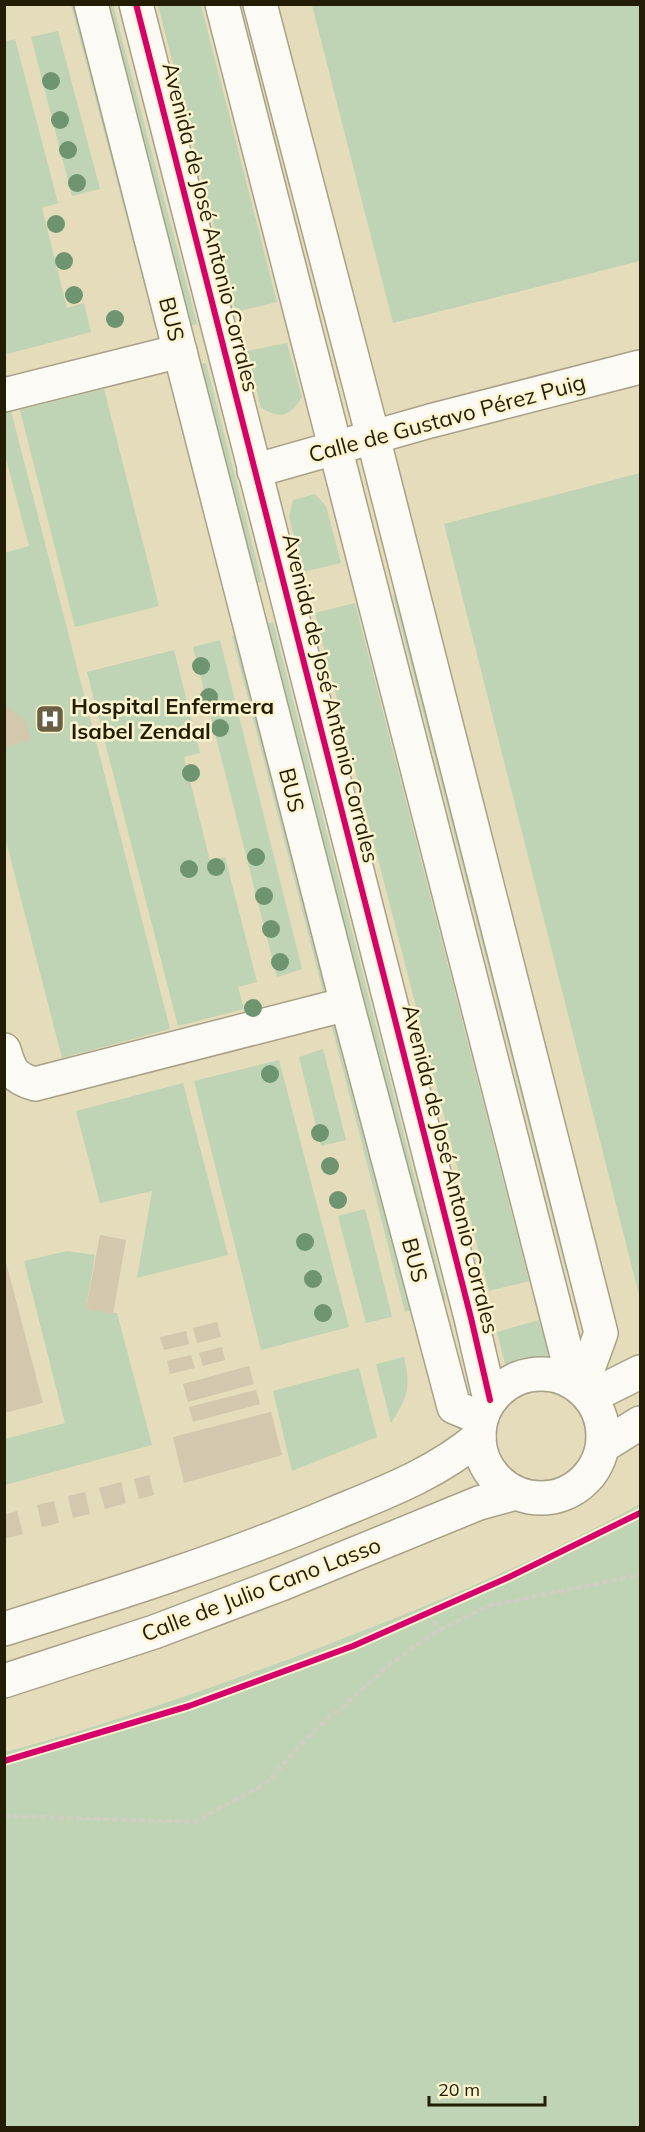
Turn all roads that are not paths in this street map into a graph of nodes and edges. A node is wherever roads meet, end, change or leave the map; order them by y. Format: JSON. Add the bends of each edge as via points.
{"nodes":[{"id":1,"x":91,"y":4,"type":"edge"},
{"id":2,"x":136,"y":4,"type":"edge"},
{"id":3,"x":222,"y":4,"type":"edge"},
{"id":4,"x":260,"y":4,"type":"edge"},
{"id":5,"x":180,"y":351,"type":"junction"},
{"id":6,"x":640,"y":367,"type":"edge"},
{"id":7,"x":4,"y":395,"type":"edge"},
{"id":8,"x":373,"y":437,"type":"junction"},
{"id":9,"x":336,"y":448,"type":"junction"},
{"id":10,"x":254,"y":471,"type":"junction"},
{"id":11,"x":347,"y":1004,"type":"junction"},
{"id":12,"x":4,"y":1050,"type":"edge"},
{"id":13,"x":640,"y":1372,"type":"edge"},
{"id":14,"x":581,"y":1388,"type":"junction"},
{"id":15,"x":483,"y":1418,"type":"junction"},
{"id":16,"x":640,"y":1423,"type":"edge"},
{"id":17,"x":603,"y":1446,"type":"junction"},
{"id":18,"x":516,"y":1493,"type":"junction"},
{"id":19,"x":4,"y":1629,"type":"edge"},
{"id":20,"x":4,"y":1681,"type":"edge"}],
"edges":[{"from":1,"to":5,"type":"street","name":"BUS"},
{"from":2,"to":10,"type":"street","name":"Avenida de José Antonio Corrales"},
{"from":3,"to":9,"type":"street"},
{"from":4,"to":8,"type":"street"},
{"from":5,"to":7,"type":"street"},
{"from":5,"to":11,"type":"street","name":"BUS"},
{"from":6,"to":8,"type":"street","name":"Calle de Gustavo Pérez Puig"},
{"from":8,"to":9,"type":"street","name":"Calle de Gustavo Pérez Puig"},
{"from":8,"to":14,"type":"street","via":[[601,1333]]},
{"from":9,"to":10,"type":"street","name":"Calle de Gustavo Pérez Puig"},
{"from":9,"to":14,"type":"street"},
{"from":10,"to":15,"type":"street","name":"Avenida de José Antonio Corrales","via":[[471,1317]]},
{"from":11,"to":12,"type":"street","via":[[35,1084],[18,1079]]},
{"from":11,"to":15,"type":"street","name":"BUS","via":[[454,1407]]},
{"from":13,"to":14,"type":"street","via":[[606,1389]]},
{"from":14,"to":15,"type":"street","via":[[557,1375],[519,1377],[503,1386]]},
{"from":14,"to":17,"type":"street","via":[[598,1409]]},
{"from":15,"to":18,"type":"street","via":[[482,1454],[489,1471]]},
{"from":15,"to":19,"type":"street","name":"Calle de Julio Cano Lasso","via":[[442,1465],[403,1485],[284,1535],[148,1584]]},
{"from":16,"to":17,"type":"street"},
{"from":17,"to":18,"type":"street","via":[[592,1472],[571,1491],[534,1498]]},
{"from":18,"to":20,"type":"street","name":"Calle de Julio Cano Lasso","via":[[479,1503],[175,1624]]}]}
